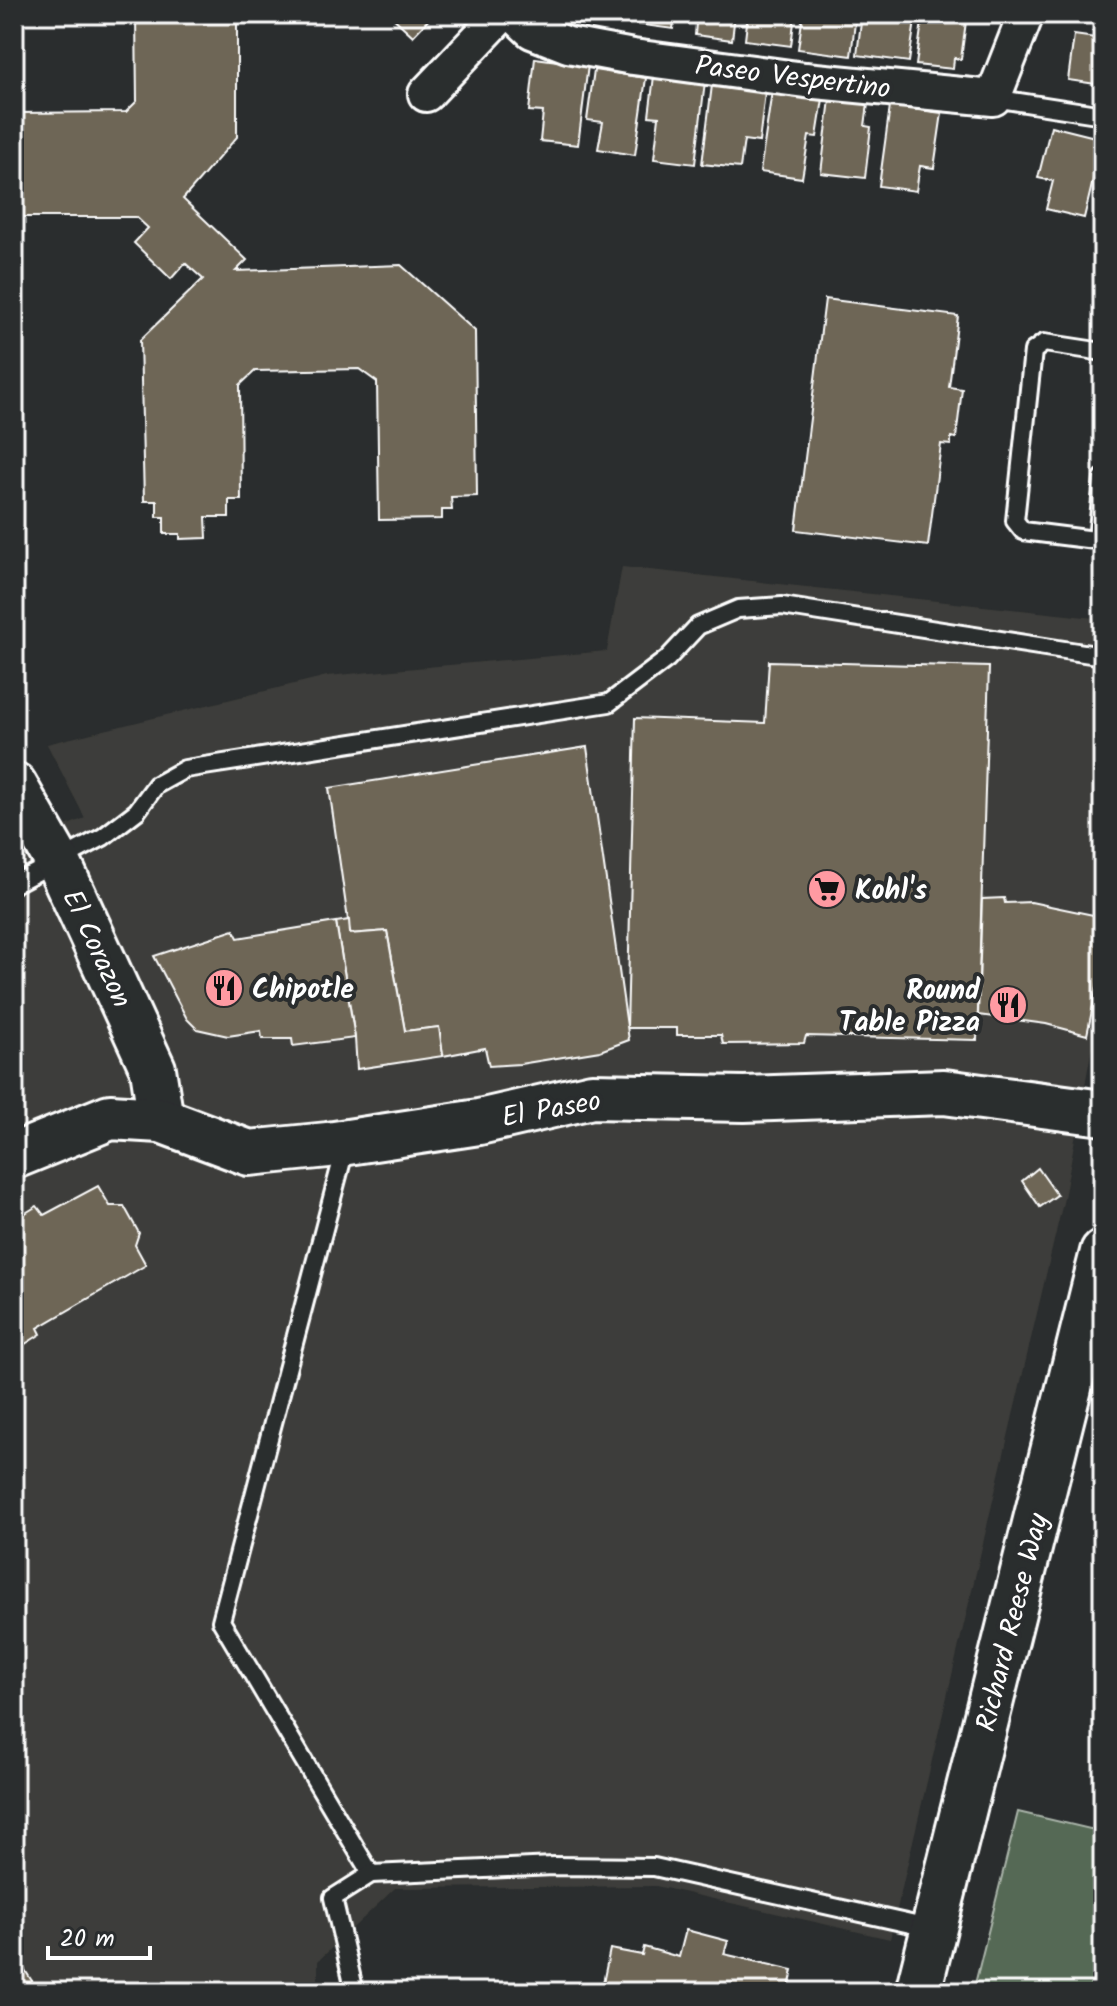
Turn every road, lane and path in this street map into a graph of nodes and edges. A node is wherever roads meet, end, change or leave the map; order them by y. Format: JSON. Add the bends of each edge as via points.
{"nodes":[{"id":1,"x":502,"y":14,"type":"edge"},
{"id":2,"x":514,"y":14,"type":"edge"},
{"id":3,"x":1026,"y":14,"type":"edge"},
{"id":4,"x":426,"y":94,"type":"dead end"},
{"id":5,"x":993,"y":98,"type":"junction"},
{"id":6,"x":1103,"y":115,"type":"edge"},
{"id":7,"x":1103,"y":352,"type":"edge"},
{"id":8,"x":1103,"y":478,"type":"edge"},
{"id":9,"x":1100,"y":540,"type":"edge"},
{"id":10,"x":1103,"y":656,"type":"edge"},
{"id":11,"x":14,"y":785,"type":"edge"},
{"id":12,"x":58,"y":862,"type":"junction"},
{"id":13,"x":14,"y":884,"type":"edge"},
{"id":14,"x":1103,"y":1113,"type":"edge"},
{"id":15,"x":161,"y":1120,"type":"junction"},
{"id":16,"x":347,"y":1142,"type":"junction"},
{"id":17,"x":14,"y":1156,"type":"edge"},
{"id":18,"x":1103,"y":1252,"type":"edge"},
{"id":19,"x":371,"y":1874,"type":"junction"},
{"id":20,"x":933,"y":1929,"type":"junction"},
{"id":21,"x":355,"y":1992,"type":"edge"},
{"id":22,"x":918,"y":1992,"type":"edge"}],
"edges":[{"from":1,"to":4,"type":"street"},
{"from":2,"to":5,"type":"street","name":"Paseo Vespertino","via":[[532,31],[568,45],[633,57]]},
{"from":3,"to":5,"type":"street"},
{"from":5,"to":6,"type":"lane"},
{"from":7,"to":9,"type":"lane","via":[[1044,343],[1033,351],[1015,521],[1023,531]]},
{"from":8,"to":9,"type":"lane"},
{"from":10,"to":12,"type":"lane","via":[[782,606],[738,609],[698,626],[667,659],[609,703],[185,769],[156,785],[137,811],[103,837]]},
{"from":11,"to":12,"type":"street","name":"El Corazon"},
{"from":12,"to":13,"type":"lane"},
{"from":12,"to":15,"type":"street","name":"El Corazon","via":[[153,1069]]},
{"from":14,"to":16,"type":"street","name":"El Paseo","via":[[944,1092],[744,1099],[592,1096],[479,1122]]},
{"from":15,"to":16,"type":"street","name":"El Paseo","via":[[249,1153]]},
{"from":15,"to":17,"type":"street","name":"El Paseo","via":[[110,1117]]},
{"from":16,"to":19,"type":"lane","via":[[221,1621]]},
{"from":18,"to":20,"type":"street","name":"Richard Reese Way"},
{"from":19,"to":20,"type":"lane","via":[[654,1867]]},
{"from":19,"to":21,"type":"lane","via":[[333,1898]]},
{"from":20,"to":22,"type":"street","name":"Richard Reese Way"}]}
